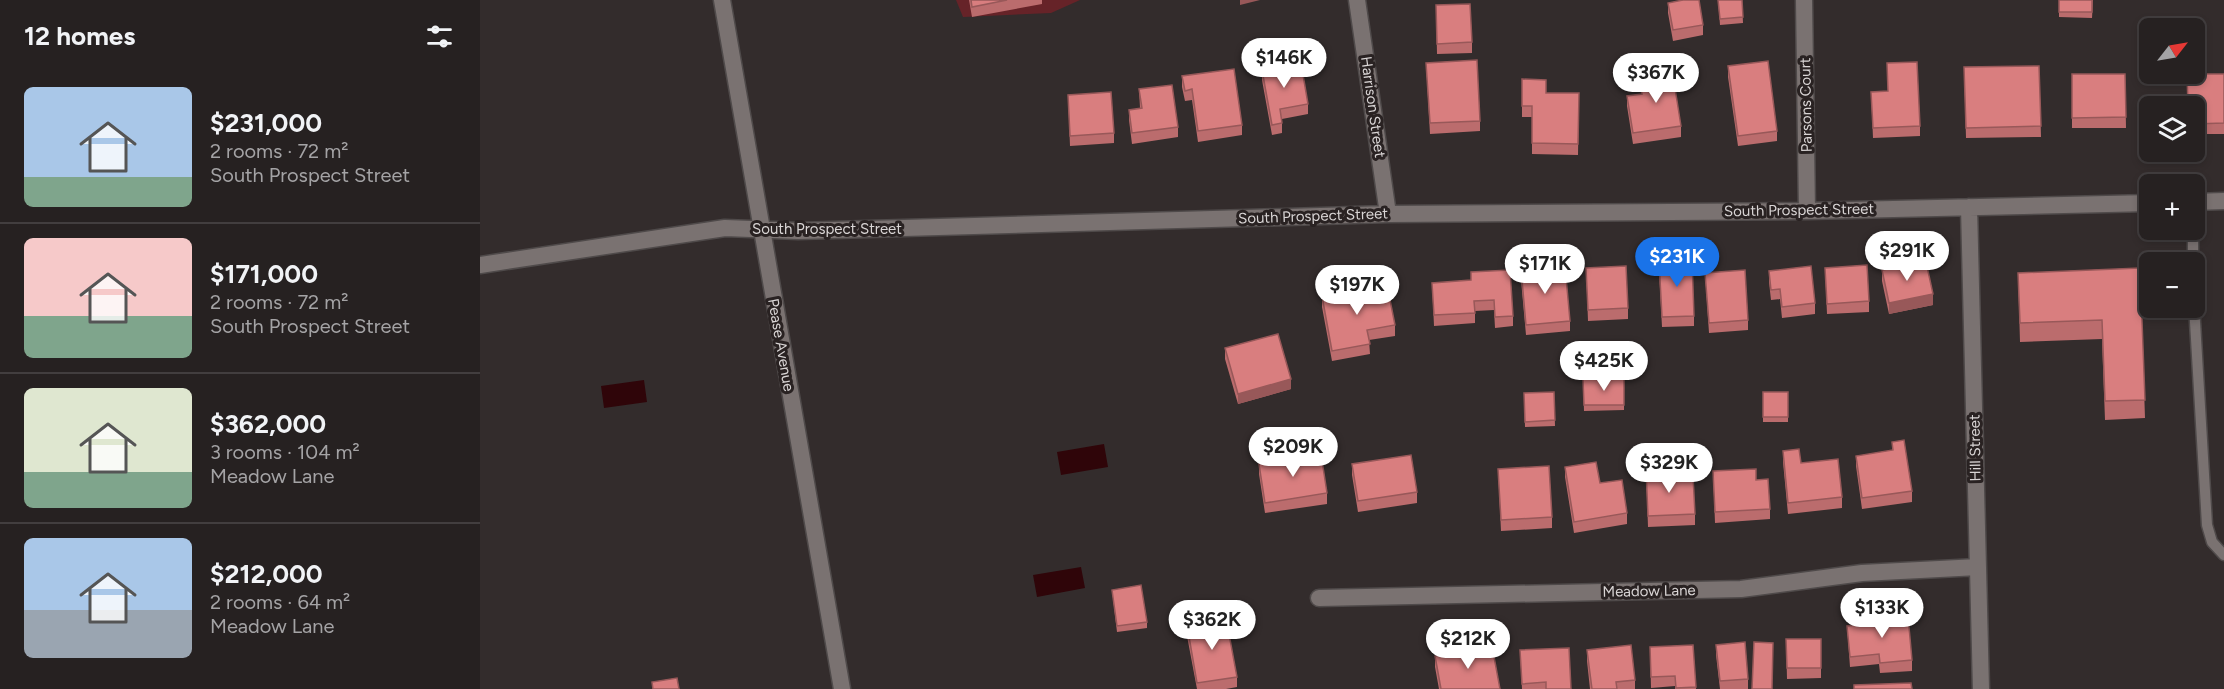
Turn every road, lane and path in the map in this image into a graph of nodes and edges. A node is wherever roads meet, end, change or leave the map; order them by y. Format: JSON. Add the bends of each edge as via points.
{"nodes":[{"id":1,"x":722,"y":0,"type":"edge"},
{"id":2,"x":1357,"y":0,"type":"edge"},
{"id":3,"x":1804,"y":0,"type":"edge"},
{"id":4,"x":2205,"y":201,"type":"edge"},
{"id":5,"x":2224,"y":201,"type":"edge"},
{"id":6,"x":2139,"y":203,"type":"edge"},
{"id":7,"x":1969,"y":207,"type":"junction"},
{"id":8,"x":1807,"y":211,"type":"junction"},
{"id":9,"x":1388,"y":214,"type":"junction"},
{"id":10,"x":762,"y":230,"type":"junction"},
{"id":11,"x":480,"y":265,"type":"edge"},
{"id":12,"x":2195,"y":318,"type":"edge"},
{"id":13,"x":2224,"y":555,"type":"edge"},
{"id":14,"x":1978,"y":567,"type":"junction"},
{"id":15,"x":1319,"y":598,"type":"dead end"},
{"id":16,"x":842,"y":689,"type":"edge"},
{"id":17,"x":1981,"y":689,"type":"edge"}],
"edges":[{"from":1,"to":10,"type":"street","name":"Pease Avenue"},
{"from":2,"to":9,"type":"street","name":"Harrison Street"},
{"from":3,"to":8,"type":"street","name":"Parsons Court"},
{"from":4,"to":5,"type":"street"},
{"from":6,"to":7,"type":"street","name":"South Prospect Street"},
{"from":7,"to":8,"type":"street","name":"South Prospect Street"},
{"from":7,"to":14,"type":"street","name":"Hill Street"},
{"from":8,"to":9,"type":"street","name":"South Prospect Street"},
{"from":9,"to":10,"type":"street","name":"South Prospect Street"},
{"from":10,"to":11,"type":"street","name":"South Prospect Street","via":[[725,228]]},
{"from":10,"to":16,"type":"street","name":"Pease Avenue"},
{"from":12,"to":13,"type":"lane","via":[[2207,525],[2212,542]]},
{"from":14,"to":15,"type":"street","name":"Meadow Lane","via":[[1862,573],[1741,590]]},
{"from":14,"to":17,"type":"street","name":"Hill Street"}]}
